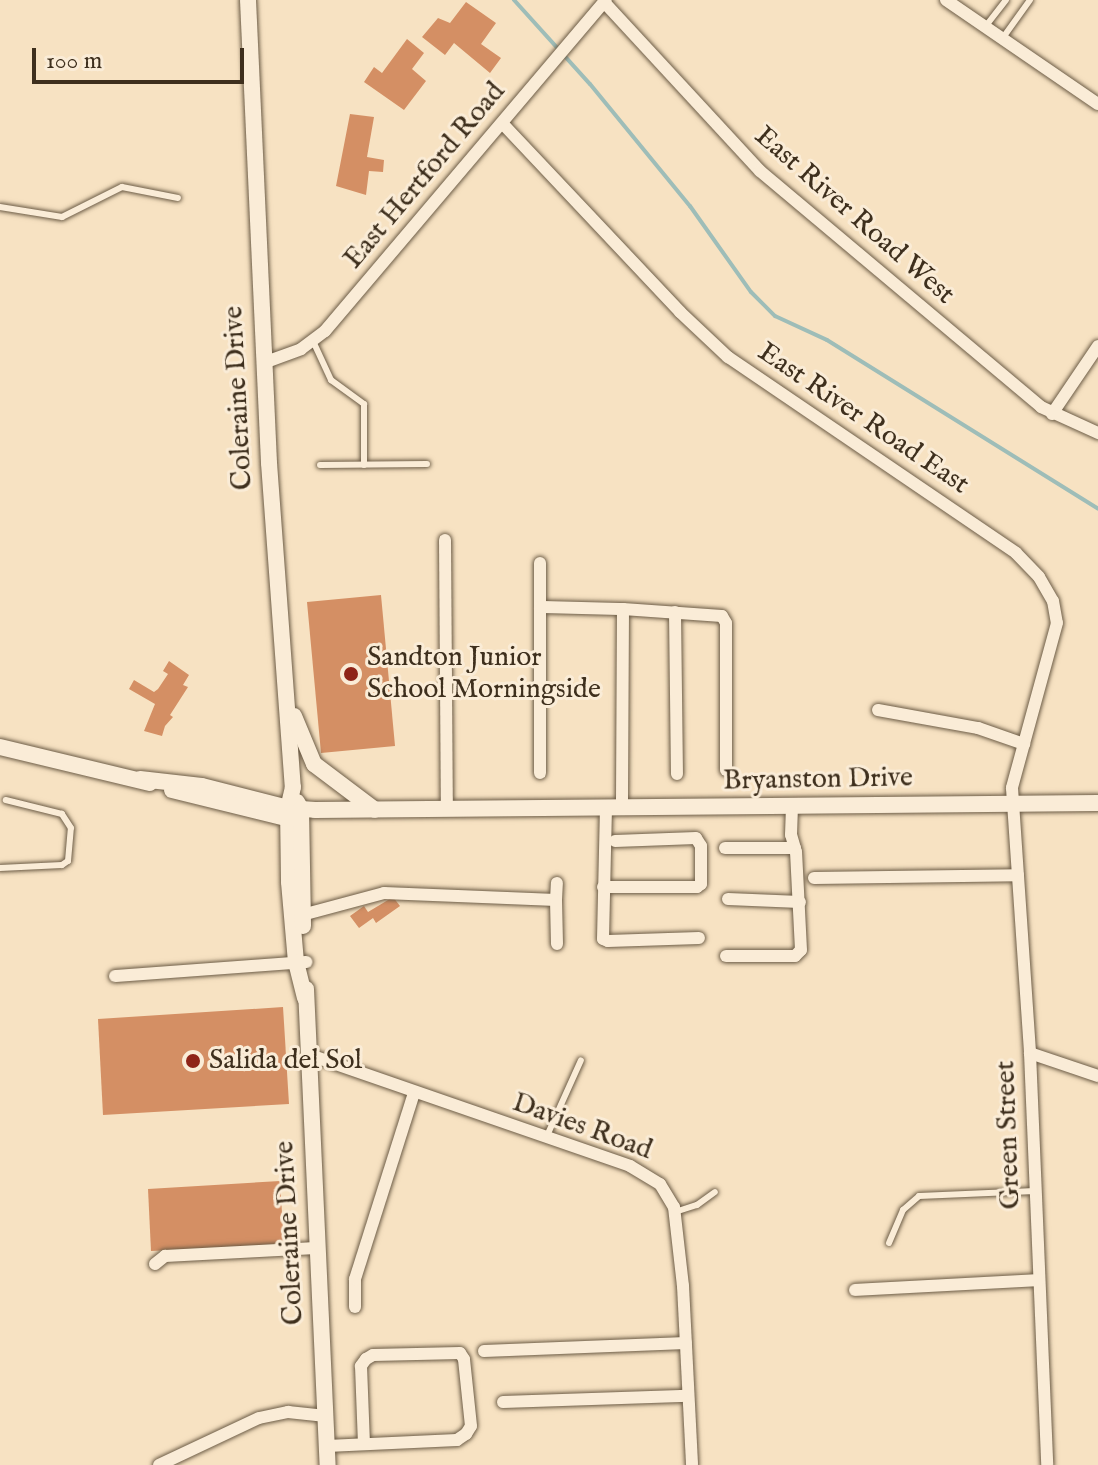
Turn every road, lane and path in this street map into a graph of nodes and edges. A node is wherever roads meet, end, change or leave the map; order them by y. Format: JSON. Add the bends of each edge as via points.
{"nodes":[{"id":1,"x":248,"y":0,"type":"edge"},
{"id":2,"x":946,"y":0,"type":"edge"},
{"id":3,"x":1006,"y":0,"type":"edge"},
{"id":4,"x":1030,"y":0,"type":"edge"},
{"id":5,"x":605,"y":1,"type":"edge"},
{"id":6,"x":985,"y":27,"type":"junction"},
{"id":7,"x":1002,"y":39,"type":"junction"},
{"id":8,"x":1098,"y":104,"type":"edge"},
{"id":9,"x":502,"y":123,"type":"junction"},
{"id":10,"x":178,"y":198,"type":"dead end"},
{"id":11,"x":0,"y":207,"type":"edge"},
{"id":12,"x":313,"y":341,"type":"junction"},
{"id":13,"x":1098,"y":346,"type":"edge"},
{"id":14,"x":266,"y":362,"type":"junction"},
{"id":15,"x":1052,"y":414,"type":"junction"},
{"id":16,"x":1098,"y":433,"type":"edge"},
{"id":17,"x":427,"y":464,"type":"dead end"},
{"id":18,"x":320,"y":465,"type":"dead end"},
{"id":19,"x":364,"y":465,"type":"junction"},
{"id":20,"x":445,"y":540,"type":"dead end"},
{"id":21,"x":540,"y":563,"type":"dead end"},
{"id":22,"x":540,"y":607,"type":"junction"},
{"id":23,"x":623,"y":609,"type":"junction"},
{"id":24,"x":675,"y":612,"type":"junction"},
{"id":25,"x":288,"y":704,"type":"junction"},
{"id":26,"x":878,"y":710,"type":"dead end"},
{"id":27,"x":1024,"y":744,"type":"junction"},
{"id":28,"x":0,"y":747,"type":"edge"},
{"id":29,"x":726,"y":770,"type":"dead end"},
{"id":30,"x":540,"y":773,"type":"dead end"},
{"id":31,"x":677,"y":774,"type":"dead end"},
{"id":32,"x":6,"y":800,"type":"dead end"},
{"id":33,"x":1012,"y":803,"type":"junction"},
{"id":34,"x":1098,"y":803,"type":"edge"},
{"id":35,"x":447,"y":807,"type":"junction"},
{"id":36,"x":538,"y":807,"type":"junction"},
{"id":37,"x":614,"y":807,"type":"junction"},
{"id":38,"x":792,"y":807,"type":"junction"},
{"id":39,"x":294,"y":810,"type":"junction"},
{"id":40,"x":375,"y":810,"type":"junction"},
{"id":41,"x":615,"y":841,"type":"dead end"},
{"id":42,"x":725,"y":848,"type":"dead end"},
{"id":43,"x":795,"y":848,"type":"junction"},
{"id":44,"x":0,"y":868,"type":"edge"},
{"id":45,"x":1018,"y":875,"type":"junction"},
{"id":46,"x":814,"y":878,"type":"dead end"},
{"id":47,"x":557,"y":883,"type":"dead end"},
{"id":48,"x":603,"y":887,"type":"junction"},
{"id":49,"x":728,"y":899,"type":"dead end"},
{"id":50,"x":556,"y":900,"type":"junction"},
{"id":51,"x":800,"y":902,"type":"junction"},
{"id":52,"x":300,"y":926,"type":"junction"},
{"id":53,"x":699,"y":938,"type":"dead end"},
{"id":54,"x":557,"y":944,"type":"dead end"},
{"id":55,"x":726,"y":956,"type":"dead end"},
{"id":56,"x":301,"y":962,"type":"junction"},
{"id":57,"x":115,"y":976,"type":"dead end"},
{"id":58,"x":1030,"y":1053,"type":"junction"},
{"id":59,"x":307,"y":1054,"type":"junction"},
{"id":60,"x":581,"y":1060,"type":"dead end"},
{"id":61,"x":1098,"y":1076,"type":"edge"},
{"id":62,"x":414,"y":1093,"type":"junction"},
{"id":63,"x":546,"y":1138,"type":"junction"},
{"id":64,"x":1035,"y":1191,"type":"junction"},
{"id":65,"x":715,"y":1192,"type":"dead end"},
{"id":66,"x":675,"y":1212,"type":"junction"},
{"id":67,"x":889,"y":1243,"type":"dead end"},
{"id":68,"x":316,"y":1248,"type":"junction"},
{"id":69,"x":155,"y":1264,"type":"dead end"},
{"id":70,"x":1039,"y":1280,"type":"junction"},
{"id":71,"x":855,"y":1290,"type":"dead end"},
{"id":72,"x":355,"y":1307,"type":"dead end"},
{"id":73,"x":686,"y":1343,"type":"junction"},
{"id":74,"x":484,"y":1351,"type":"dead end"},
{"id":75,"x":688,"y":1396,"type":"junction"},
{"id":76,"x":503,"y":1402,"type":"dead end"},
{"id":77,"x":326,"y":1416,"type":"junction"},
{"id":78,"x":364,"y":1444,"type":"junction"},
{"id":79,"x":327,"y":1446,"type":"junction"},
{"id":80,"x":159,"y":1465,"type":"edge"},
{"id":81,"x":328,"y":1465,"type":"edge"},
{"id":82,"x":692,"y":1465,"type":"edge"},
{"id":83,"x":1047,"y":1465,"type":"edge"}],
"edges":[{"from":1,"to":14,"type":"main road","name":"Coleraine Drive"},
{"from":2,"to":6,"type":"street"},
{"from":3,"to":6,"type":"lane"},
{"from":4,"to":7,"type":"lane"},
{"from":5,"to":9,"type":"street","name":"East Hertford Road"},
{"from":5,"to":15,"type":"street","name":"East River Road West","via":[[760,171]]},
{"from":6,"to":7,"type":"street"},
{"from":7,"to":8,"type":"street"},
{"from":9,"to":12,"type":"street","name":"East Hertford Road"},
{"from":9,"to":27,"type":"street","name":"East River Road East","via":[[728,357],[967,518],[1039,577],[1058,618]]},
{"from":10,"to":11,"type":"lane","via":[[122,187],[62,217]]},
{"from":12,"to":14,"type":"street","name":"East Hertford Road"},
{"from":12,"to":19,"type":"lane","via":[[331,380],[364,404]]},
{"from":13,"to":15,"type":"street"},
{"from":14,"to":25,"type":"main road","name":"Coleraine Drive","via":[[274,553]]},
{"from":15,"to":16,"type":"street","name":"East River Road West"},
{"from":17,"to":19,"type":"lane"},
{"from":18,"to":19,"type":"lane"},
{"from":20,"to":35,"type":"street"},
{"from":21,"to":22,"type":"street"},
{"from":22,"to":23,"type":"street"},
{"from":22,"to":30,"type":"street"},
{"from":23,"to":24,"type":"street"},
{"from":23,"to":37,"type":"street"},
{"from":24,"to":29,"type":"street","via":[[717,613],[726,623]]},
{"from":24,"to":31,"type":"street"},
{"from":25,"to":39,"type":"main road","name":"Coleraine Drive"},
{"from":25,"to":40,"type":"main road","via":[[311,761]]},
{"from":26,"to":27,"type":"street","via":[[955,722]]},
{"from":27,"to":33,"type":"street","name":"East River Road East"},
{"from":28,"to":39,"type":"main road","via":[[140,779],[201,799]]},
{"from":32,"to":44,"type":"lane","via":[[62,814],[71,828],[68,861],[62,865]]},
{"from":33,"to":34,"type":"main road","name":"Bryanston Drive"},
{"from":33,"to":38,"type":"main road","name":"Bryanston Drive"},
{"from":33,"to":45,"type":"street","name":"Green Street"},
{"from":35,"to":36,"type":"main road","name":"Bryanston Drive"},
{"from":35,"to":40,"type":"main road","name":"Bryanston Drive"},
{"from":36,"to":37,"type":"main road","name":"Bryanston Drive"},
{"from":36,"to":39,"type":"main road","name":"Bryanston Drive","via":[[384,819]]},
{"from":37,"to":38,"type":"main road","name":"Bryanston Drive"},
{"from":37,"to":48,"type":"street"},
{"from":38,"to":43,"type":"street"},
{"from":39,"to":40,"type":"main road","name":"Bryanston Drive"},
{"from":39,"to":52,"type":"main road","name":"Coleraine Drive"},
{"from":41,"to":48,"type":"street","via":[[696,838],[701,846],[701,884]]},
{"from":42,"to":43,"type":"street"},
{"from":43,"to":51,"type":"street"},
{"from":45,"to":46,"type":"street"},
{"from":45,"to":58,"type":"street","name":"Green Street"},
{"from":47,"to":50,"type":"street"},
{"from":48,"to":53,"type":"street","via":[[603,939]]},
{"from":49,"to":51,"type":"street"},
{"from":50,"to":52,"type":"street","via":[[384,893]]},
{"from":50,"to":54,"type":"street"},
{"from":51,"to":55,"type":"street","via":[[799,954]]},
{"from":52,"to":56,"type":"main road","name":"Coleraine Drive"},
{"from":56,"to":57,"type":"street"},
{"from":56,"to":59,"type":"main road","name":"Coleraine Drive"},
{"from":58,"to":61,"type":"street"},
{"from":58,"to":64,"type":"street","name":"Green Street"},
{"from":59,"to":62,"type":"street","name":"Davies Road"},
{"from":59,"to":68,"type":"main road","name":"Coleraine Drive"},
{"from":60,"to":63,"type":"lane"},
{"from":62,"to":63,"type":"street","name":"Davies Road"},
{"from":62,"to":72,"type":"street","via":[[355,1279]]},
{"from":63,"to":66,"type":"street","name":"Davies Road","via":[[642,1171],[667,1192]]},
{"from":64,"to":67,"type":"lane","via":[[919,1196],[903,1210]]},
{"from":64,"to":70,"type":"street","name":"Green Street"},
{"from":65,"to":66,"type":"lane"},
{"from":66,"to":73,"type":"street","name":"Davies Road"},
{"from":68,"to":69,"type":"street","via":[[165,1256]]},
{"from":68,"to":77,"type":"main road","name":"Coleraine Drive"},
{"from":70,"to":71,"type":"street"},
{"from":70,"to":83,"type":"street","name":"Green Street"},
{"from":73,"to":74,"type":"street"},
{"from":73,"to":75,"type":"street","name":"Davies Road"},
{"from":75,"to":76,"type":"street"},
{"from":75,"to":82,"type":"street","name":"Davies Road"},
{"from":77,"to":79,"type":"main road","name":"Coleraine Drive"},
{"from":77,"to":80,"type":"street","via":[[288,1412],[259,1418]]},
{"from":78,"to":78,"type":"street","via":[[457,1440],[466,1434],[471,1426],[460,1353],[366,1359],[361,1366]]},
{"from":78,"to":79,"type":"street"},
{"from":79,"to":81,"type":"main road","name":"Coleraine Drive"}]}
